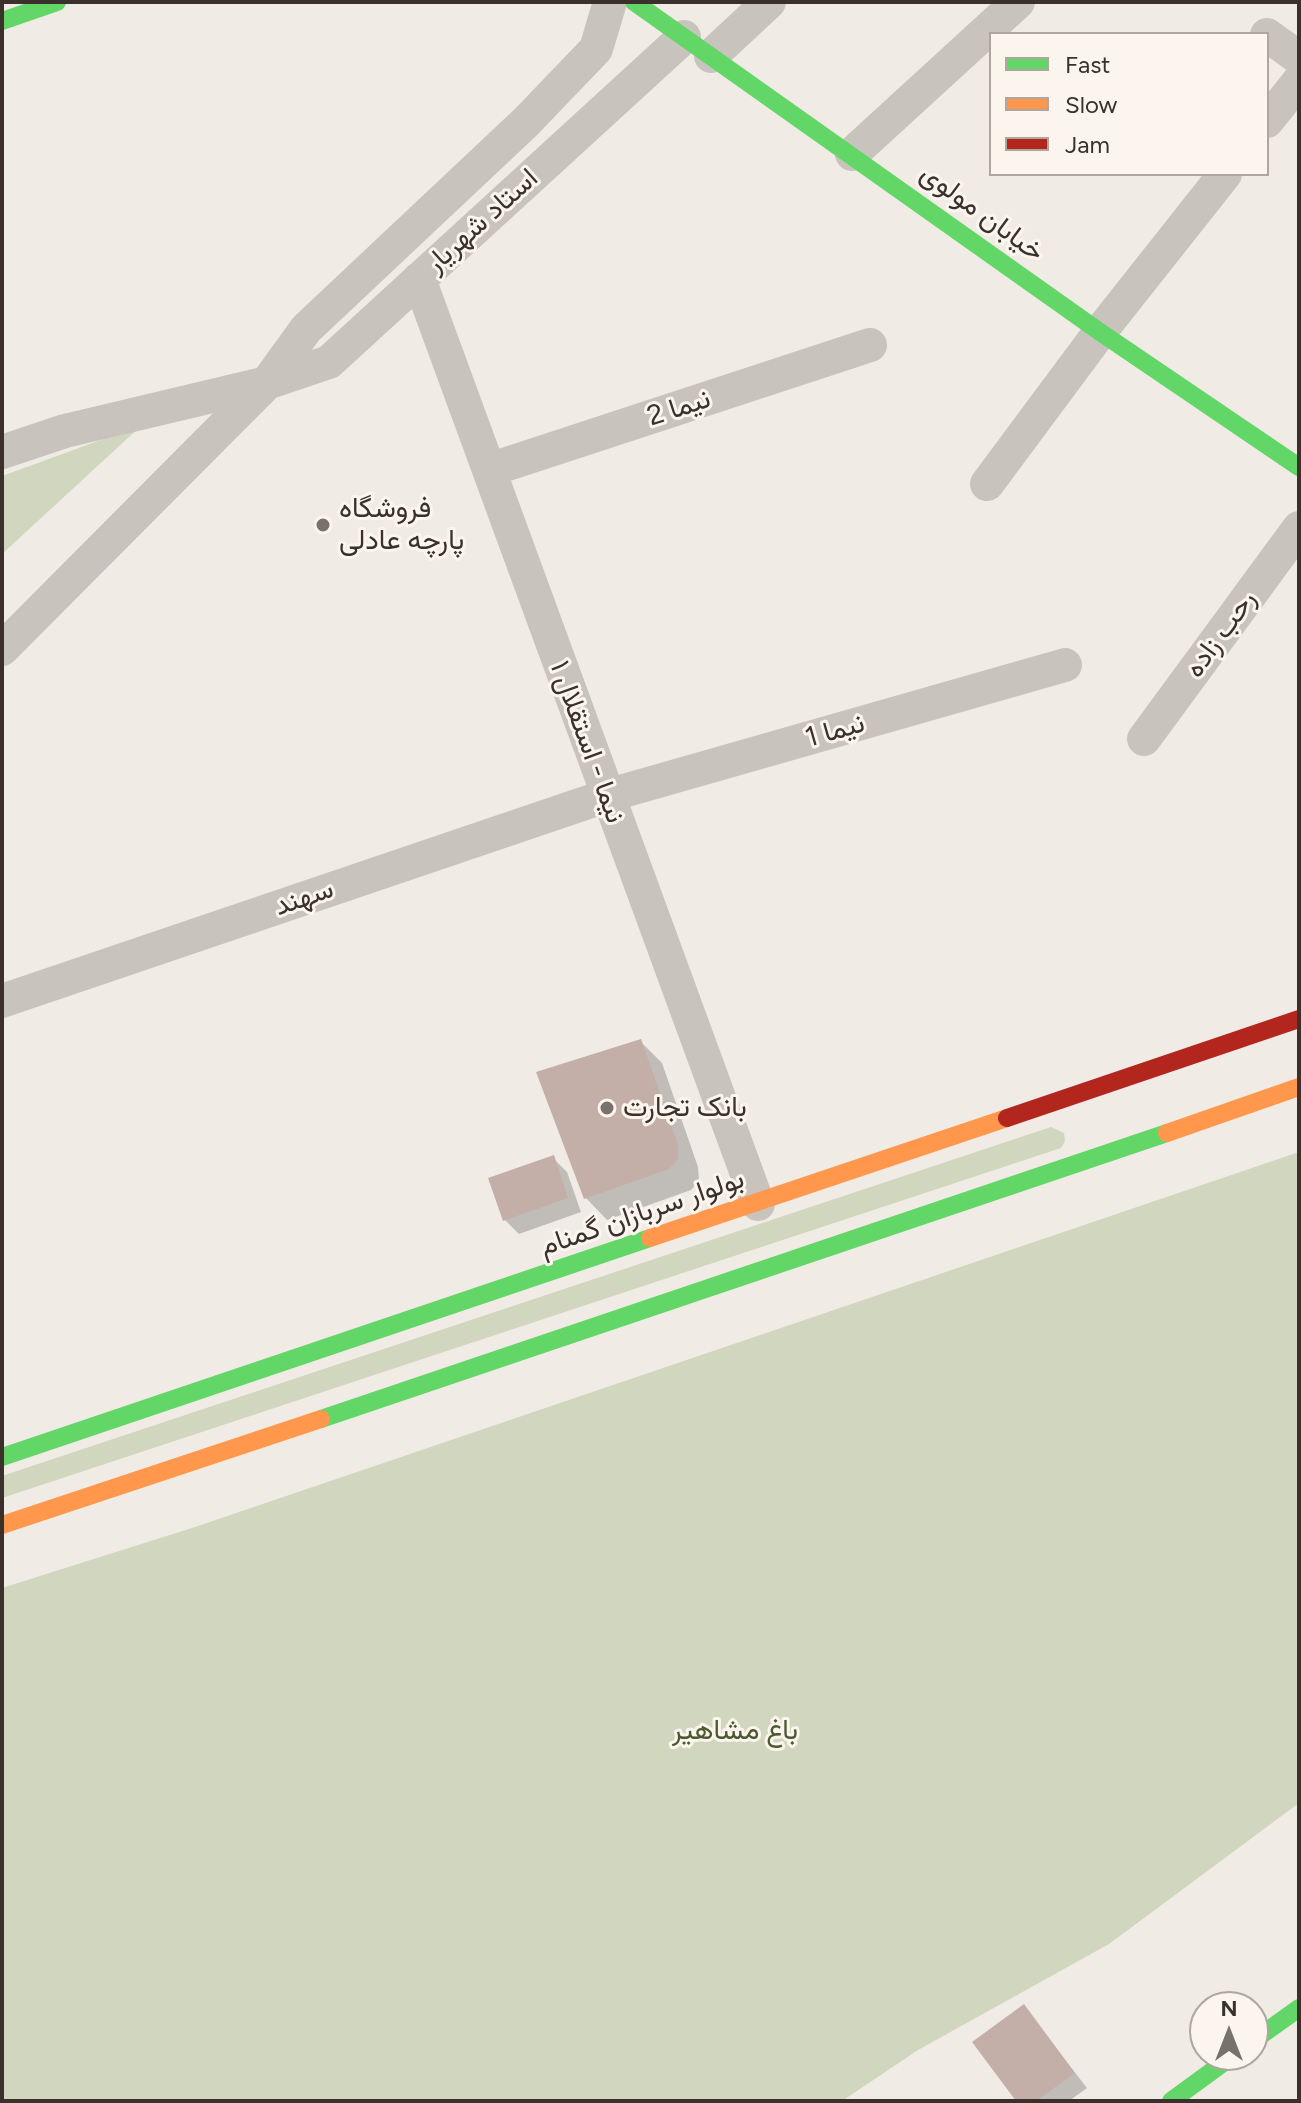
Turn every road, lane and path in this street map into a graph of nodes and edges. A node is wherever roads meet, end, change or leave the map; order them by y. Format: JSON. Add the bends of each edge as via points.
{"nodes":[{"id":1,"x":57,"y":2,"type":"edge"},
{"id":2,"x":610,"y":2,"type":"edge"},
{"id":3,"x":634,"y":2,"type":"edge"},
{"id":4,"x":769,"y":2,"type":"edge"},
{"id":5,"x":1018,"y":2,"type":"edge"},
{"id":6,"x":2,"y":21,"type":"edge"},
{"id":7,"x":1269,"y":36,"type":"edge"},
{"id":8,"x":697,"y":46,"type":"junction"},
{"id":9,"x":1299,"y":58,"type":"edge"},
{"id":10,"x":1299,"y":81,"type":"edge"},
{"id":11,"x":1269,"y":118,"type":"edge"},
{"id":12,"x":852,"y":154,"type":"junction"},
{"id":13,"x":1223,"y":176,"type":"edge"},
{"id":14,"x":419,"y":279,"type":"junction"},
{"id":15,"x":1100,"y":332,"type":"junction"},
{"id":16,"x":870,"y":345,"type":"dead end"},
{"id":17,"x":267,"y":383,"type":"junction"},
{"id":18,"x":2,"y":452,"type":"edge"},
{"id":19,"x":1299,"y":467,"type":"edge"},
{"id":20,"x":489,"y":470,"type":"junction"},
{"id":21,"x":987,"y":484,"type":"dead end"},
{"id":22,"x":1299,"y":528,"type":"edge"},
{"id":23,"x":2,"y":649,"type":"edge"},
{"id":24,"x":1065,"y":665,"type":"dead end"},
{"id":25,"x":1144,"y":739,"type":"dead end"},
{"id":26,"x":606,"y":796,"type":"junction"},
{"id":27,"x":2,"y":1001,"type":"edge"},
{"id":28,"x":1299,"y":1019,"type":"edge"},
{"id":29,"x":1299,"y":1087,"type":"edge"},
{"id":30,"x":1151,"y":1112,"type":"dead end"},
{"id":31,"x":1161,"y":1136,"type":"junction"},
{"id":32,"x":758,"y":1204,"type":"junction"},
{"id":33,"x":2,"y":1457,"type":"edge"},
{"id":34,"x":2,"y":1525,"type":"edge"},
{"id":35,"x":1299,"y":2008,"type":"edge"},
{"id":36,"x":1269,"y":2030,"type":"edge"},
{"id":37,"x":1212,"y":2071,"type":"edge"},
{"id":38,"x":1171,"y":2101,"type":"edge"}],
"edges":[{"from":1,"to":6,"type":"main road"},
{"from":2,"to":17,"type":"street","name":"استاد شهریار","via":[[596,49],[306,329]]},
{"from":3,"to":8,"type":"main road","name":"خیابان مولوی"},
{"from":4,"to":8,"type":"street","name":"استاد شهریار"},
{"from":5,"to":12,"type":"street"},
{"from":7,"to":9,"type":"street"},
{"from":8,"to":12,"type":"main road","name":"خیابان مولوی"},
{"from":8,"to":14,"type":"street","name":"استاد شهریار"},
{"from":10,"to":11,"type":"street"},
{"from":12,"to":15,"type":"main road","name":"خیابان مولوی"},
{"from":13,"to":15,"type":"street"},
{"from":14,"to":17,"type":"street","name":"استاد شهریار","via":[[329,362]]},
{"from":14,"to":20,"type":"street","name":"نیما - استقلال ۱"},
{"from":15,"to":19,"type":"main road","name":"خیابان مولوی"},
{"from":15,"to":21,"type":"street"},
{"from":16,"to":20,"type":"street","name":"نیما 2"},
{"from":17,"to":18,"type":"street","via":[[65,431]]},
{"from":17,"to":23,"type":"street","name":"استاد شهریار"},
{"from":20,"to":26,"type":"street","name":"نیما - استقلال ۱"},
{"from":22,"to":25,"type":"street","name":"رحب زاده"},
{"from":24,"to":26,"type":"street","name":"نیما 1"},
{"from":26,"to":27,"type":"street","name":"سهند"},
{"from":26,"to":32,"type":"street","name":"نیما - استقلال ۱"},
{"from":28,"to":32,"type":"main road","name":"بولوار سربازان گمنام","via":[[1140,1081]]},
{"from":29,"to":31,"type":"main road"},
{"from":30,"to":31,"type":"main road"},
{"from":31,"to":34,"type":"main road"},
{"from":32,"to":33,"type":"main road","name":"بولوار سربازان گمنام"},
{"from":35,"to":36,"type":"main road"},
{"from":37,"to":38,"type":"main road"}]}
